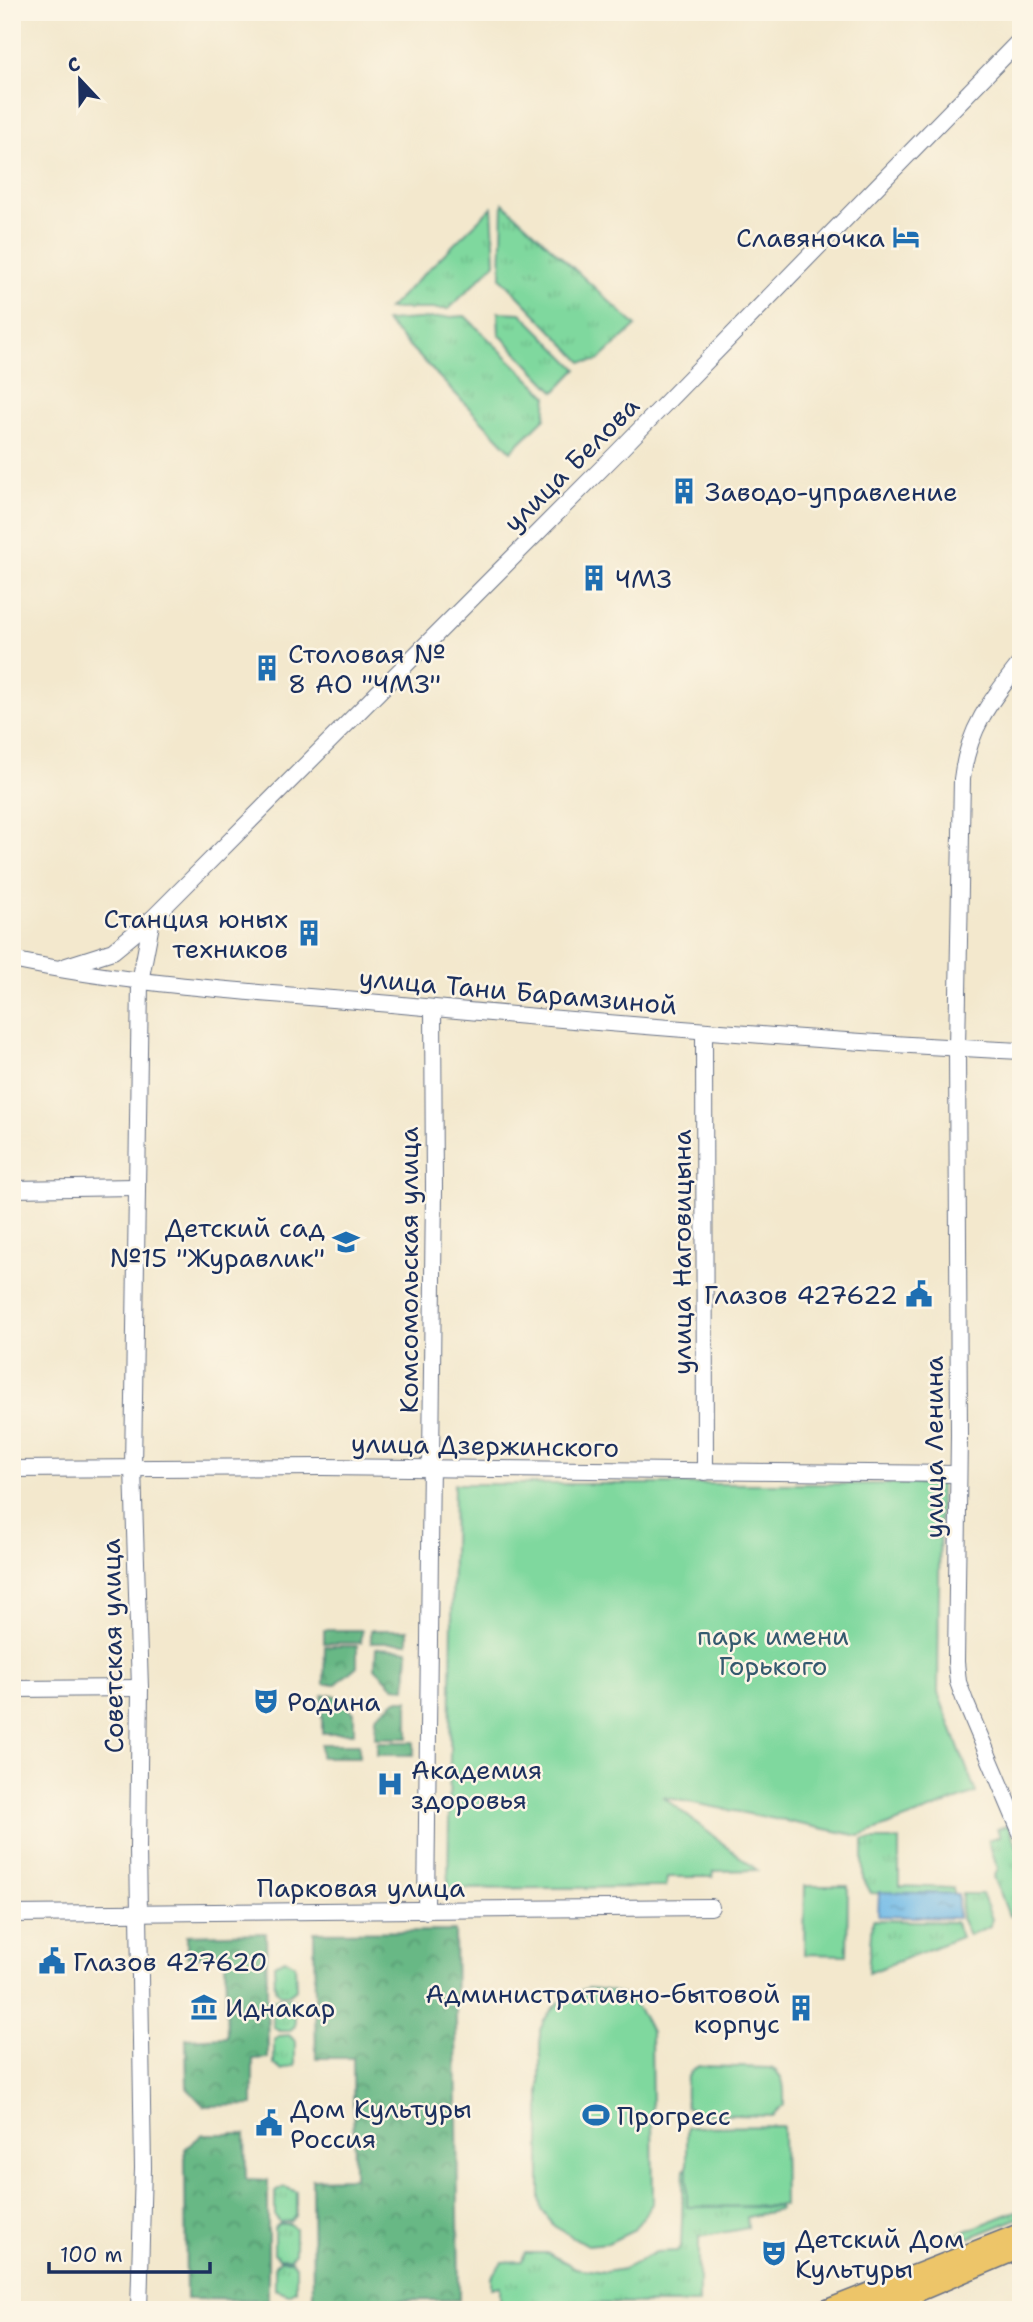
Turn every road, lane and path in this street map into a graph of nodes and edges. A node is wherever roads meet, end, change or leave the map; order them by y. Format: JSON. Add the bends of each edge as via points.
{"nodes":[{"id":1,"x":1021,"y":39,"type":"edge"},
{"id":2,"x":1021,"y":662,"type":"edge"},
{"id":3,"x":152,"y":919,"type":"junction"},
{"id":4,"x":12,"y":960,"type":"edge"},
{"id":5,"x":55,"y":969,"type":"junction"},
{"id":6,"x":140,"y":982,"type":"junction"},
{"id":7,"x":433,"y":1008,"type":"junction"},
{"id":8,"x":704,"y":1032,"type":"junction"},
{"id":9,"x":957,"y":1048,"type":"junction"},
{"id":10,"x":1021,"y":1051,"type":"edge"},
{"id":11,"x":135,"y":1187,"type":"junction"},
{"id":12,"x":12,"y":1189,"type":"edge"},
{"id":13,"x":133,"y":1468,"type":"junction"},
{"id":14,"x":12,"y":1469,"type":"edge"},
{"id":15,"x":431,"y":1469,"type":"junction"},
{"id":16,"x":705,"y":1472,"type":"junction"},
{"id":17,"x":958,"y":1474,"type":"junction"},
{"id":18,"x":140,"y":1688,"type":"junction"},
{"id":19,"x":12,"y":1689,"type":"edge"},
{"id":20,"x":1021,"y":1833,"type":"edge"},
{"id":21,"x":711,"y":1907,"type":"dead end"},
{"id":22,"x":426,"y":1911,"type":"junction"},
{"id":23,"x":12,"y":1914,"type":"edge"},
{"id":24,"x":138,"y":1915,"type":"junction"},
{"id":25,"x":1021,"y":2233,"type":"edge"},
{"id":26,"x":1021,"y":2248,"type":"edge"},
{"id":27,"x":911,"y":2295,"type":"edge"},
{"id":28,"x":139,"y":2310,"type":"edge"},
{"id":29,"x":826,"y":2310,"type":"edge"},
{"id":30,"x":866,"y":2310,"type":"edge"}],
"edges":[{"from":1,"to":3,"type":"street","name":"улица Белова"},
{"from":2,"to":9,"type":"street","name":"улица Ленина","via":[[984,709],[965,749]]},
{"from":3,"to":5,"type":"street","name":"улица Белова","via":[[113,951]]},
{"from":3,"to":6,"type":"street"},
{"from":4,"to":5,"type":"street","name":"улица Тани Барамзиной"},
{"from":5,"to":6,"type":"street","name":"улица Тани Барамзиной"},
{"from":6,"to":7,"type":"street","name":"улица Тани Барамзиной"},
{"from":6,"to":11,"type":"street","name":"Советская улица"},
{"from":7,"to":8,"type":"street","name":"улица Тани Барамзиной"},
{"from":7,"to":15,"type":"street","name":"Комсомольская улица"},
{"from":8,"to":9,"type":"street","name":"улица Тани Барамзиной"},
{"from":8,"to":16,"type":"street","name":"улица Наговицына"},
{"from":9,"to":10,"type":"street","name":"улица Тани Барамзиной"},
{"from":9,"to":17,"type":"street","name":"улица Ленина"},
{"from":11,"to":12,"type":"street"},
{"from":11,"to":13,"type":"street","name":"Советская улица"},
{"from":13,"to":14,"type":"street","name":"улица Дзержинского"},
{"from":13,"to":15,"type":"street","name":"улица Дзержинского"},
{"from":13,"to":18,"type":"street","name":"Советская улица"},
{"from":15,"to":16,"type":"street","name":"улица Дзержинского"},
{"from":15,"to":22,"type":"street","name":"Комсомольская улица"},
{"from":16,"to":17,"type":"street","name":"улица Дзержинского"},
{"from":17,"to":20,"type":"street","name":"улица Ленина","via":[[958,1682]]},
{"from":18,"to":19,"type":"street"},
{"from":18,"to":24,"type":"street","name":"Советская улица"},
{"from":21,"to":22,"type":"street","name":"Парковая улица"},
{"from":22,"to":24,"type":"street","name":"Парковая улица"},
{"from":23,"to":24,"type":"street","name":"Парковая улица"},
{"from":24,"to":28,"type":"street","name":"Советская улица","via":[[143,2168]]},
{"from":25,"to":27,"type":"main road"},
{"from":26,"to":27,"type":"main road"},
{"from":27,"to":29,"type":"main road"},
{"from":27,"to":30,"type":"main road"}]}
